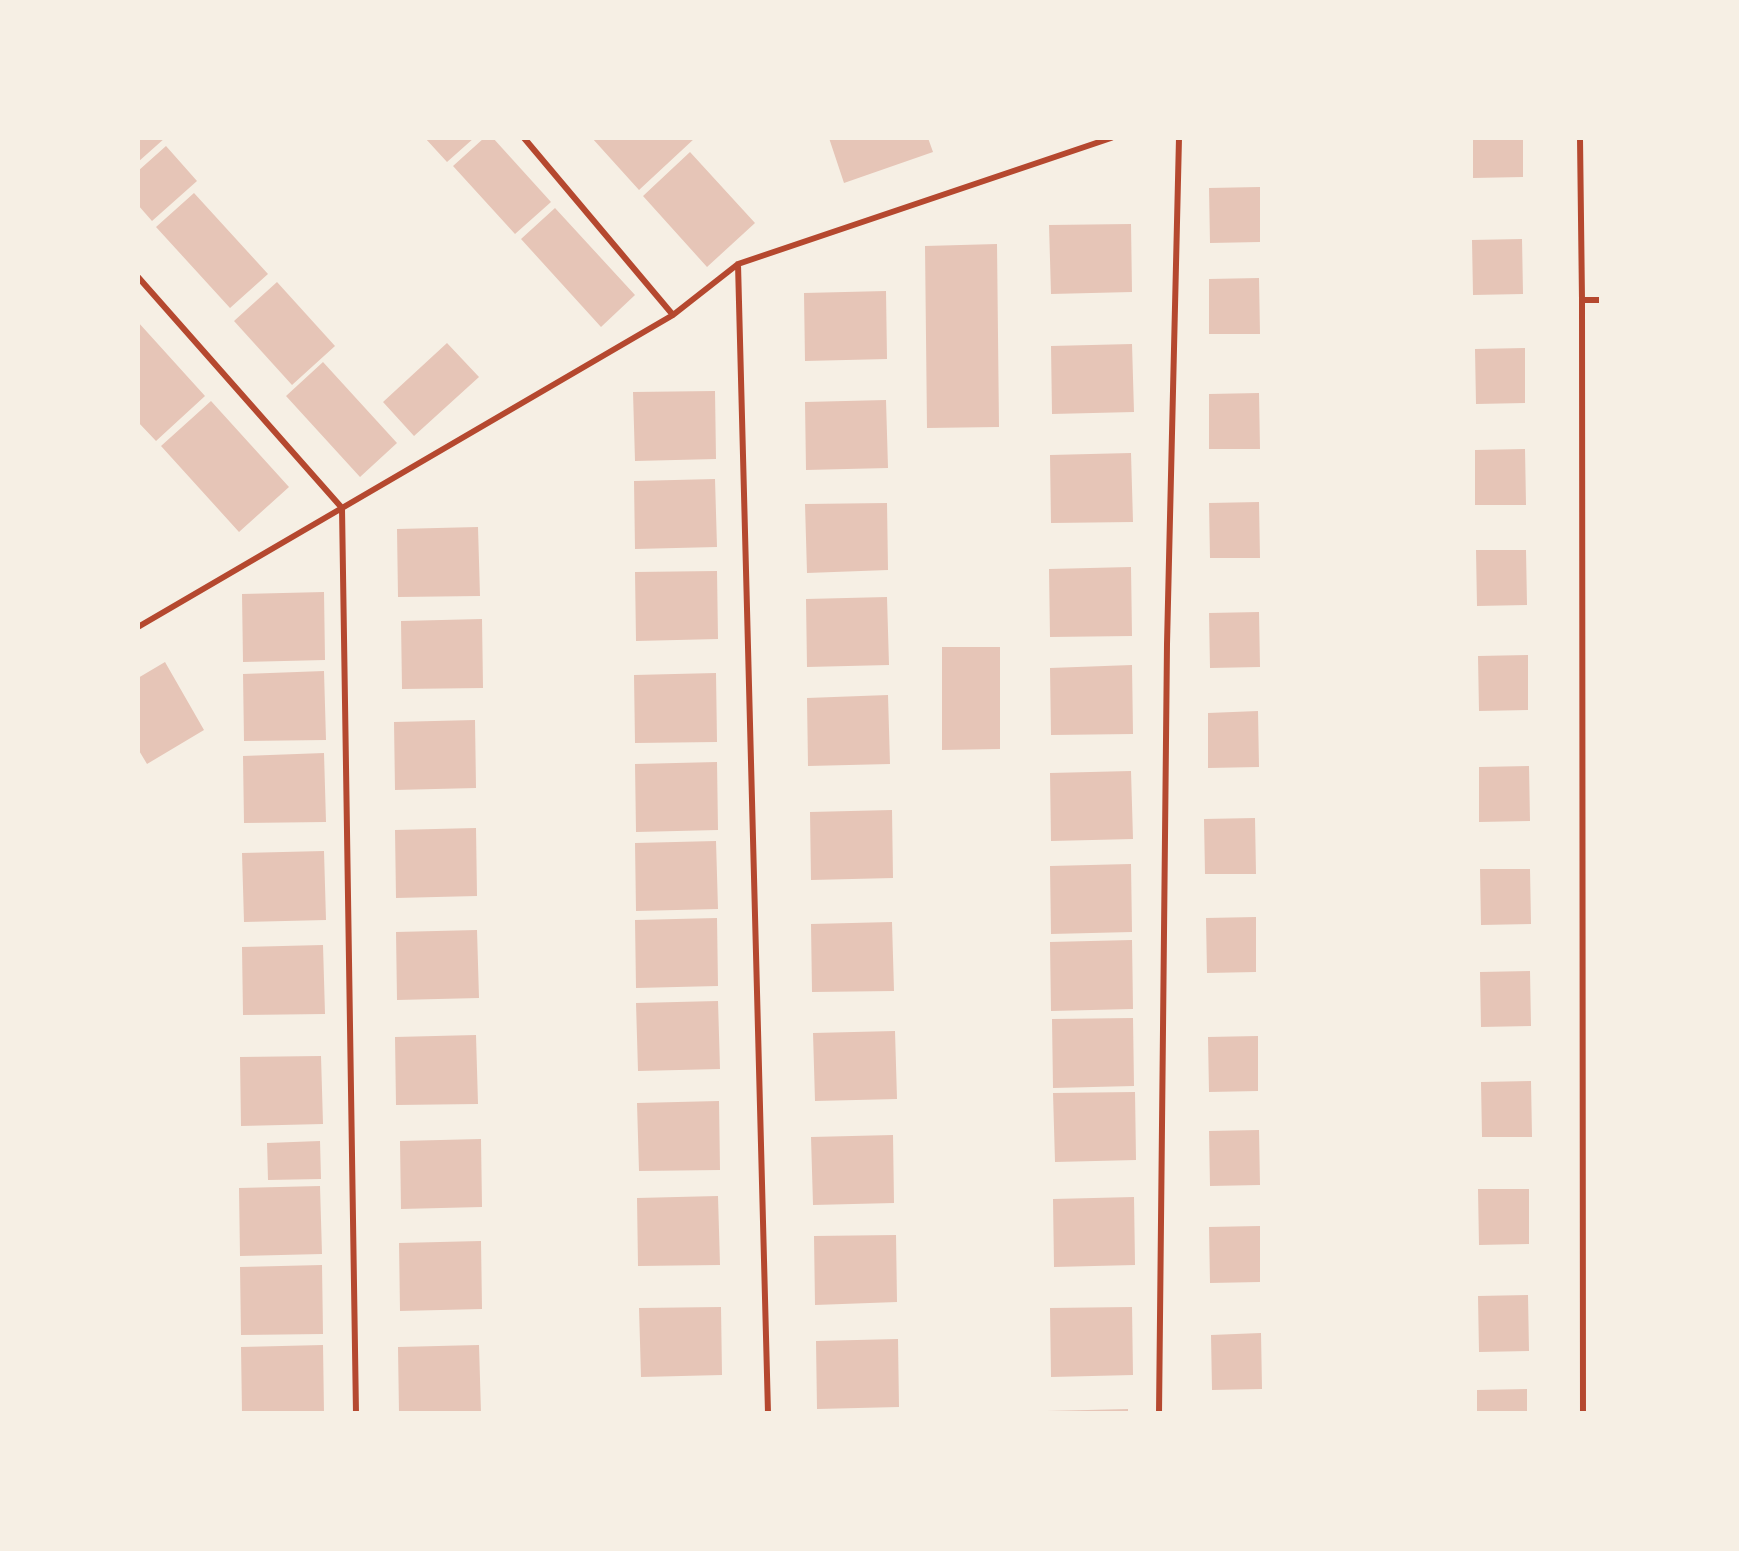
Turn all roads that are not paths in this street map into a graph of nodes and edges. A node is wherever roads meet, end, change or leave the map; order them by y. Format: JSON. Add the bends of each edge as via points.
{"nodes":[{"id":1,"x":524,"y":138,"type":"edge"},
{"id":2,"x":1111,"y":138,"type":"edge"},
{"id":3,"x":1179,"y":138,"type":"edge"},
{"id":4,"x":1580,"y":138,"type":"edge"},
{"id":5,"x":738,"y":264,"type":"junction"},
{"id":6,"x":138,"y":277,"type":"edge"},
{"id":7,"x":1582,"y":300,"type":"junction"},
{"id":8,"x":1601,"y":300,"type":"edge"},
{"id":9,"x":673,"y":315,"type":"junction"},
{"id":10,"x":342,"y":508,"type":"junction"},
{"id":11,"x":138,"y":627,"type":"edge"},
{"id":12,"x":356,"y":1413,"type":"edge"},
{"id":13,"x":768,"y":1413,"type":"edge"},
{"id":14,"x":1159,"y":1413,"type":"edge"},
{"id":15,"x":1583,"y":1413,"type":"edge"}],
"edges":[{"from":1,"to":9,"type":"street"},
{"from":2,"to":5,"type":"street"},
{"from":3,"to":14,"type":"street","via":[[1167,644]]},
{"from":4,"to":7,"type":"street"},
{"from":5,"to":9,"type":"street"},
{"from":5,"to":13,"type":"street"},
{"from":6,"to":10,"type":"street"},
{"from":7,"to":8,"type":"street"},
{"from":7,"to":15,"type":"street"},
{"from":9,"to":10,"type":"street"},
{"from":10,"to":11,"type":"street"},
{"from":10,"to":12,"type":"street"}]}
